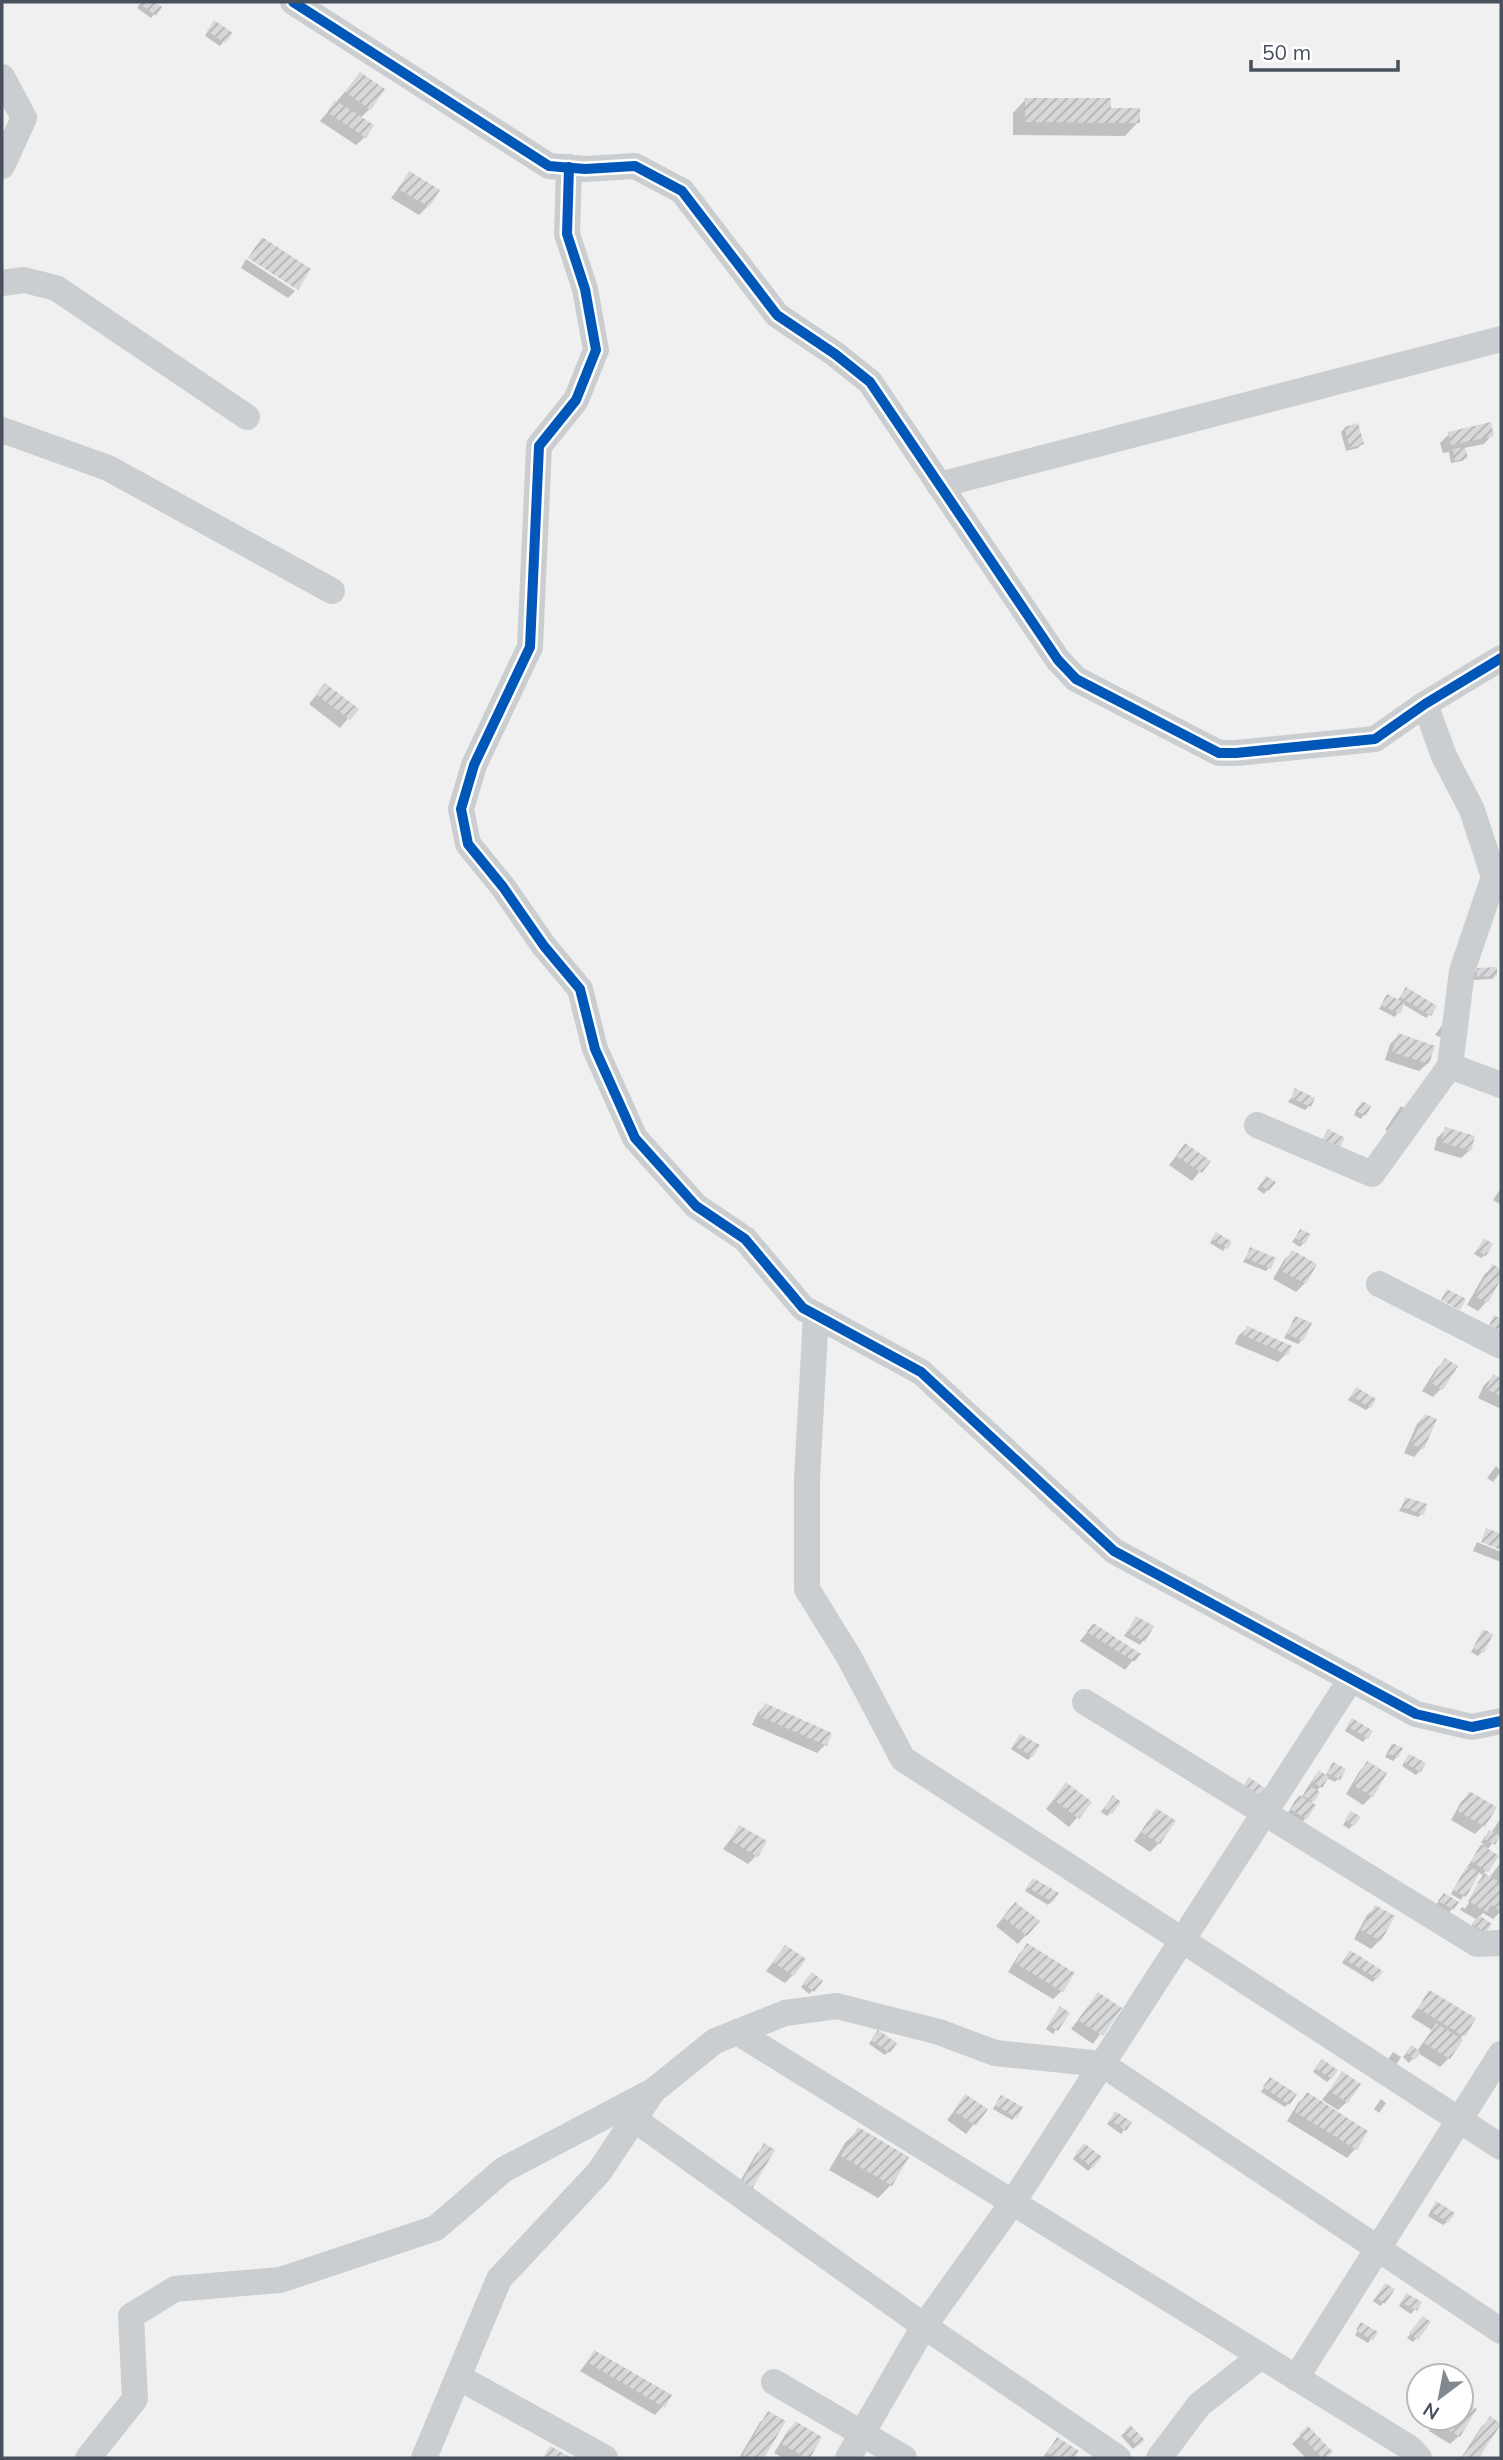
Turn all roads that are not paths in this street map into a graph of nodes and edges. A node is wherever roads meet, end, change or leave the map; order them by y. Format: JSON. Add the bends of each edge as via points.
{"nodes":[{"id":1,"x":293,"y":2,"type":"edge"},
{"id":2,"x":2,"y":77,"type":"edge"},
{"id":3,"x":2,"y":166,"type":"edge"},
{"id":4,"x":569,"y":167,"type":"junction"},
{"id":5,"x":4,"y":286,"type":"edge"},
{"id":6,"x":1501,"y":339,"type":"edge"},
{"id":7,"x":247,"y":417,"type":"dead end"},
{"id":8,"x":2,"y":430,"type":"edge"},
{"id":9,"x":939,"y":485,"type":"junction"},
{"id":10,"x":332,"y":592,"type":"dead end"},
{"id":11,"x":1501,"y":658,"type":"edge"},
{"id":12,"x":1425,"y":704,"type":"junction"},
{"id":13,"x":1450,"y":1066,"type":"junction"},
{"id":14,"x":1501,"y":1085,"type":"edge"},
{"id":15,"x":1257,"y":1125,"type":"dead end"},
{"id":16,"x":1379,"y":1284,"type":"dead end"},
{"id":17,"x":817,"y":1315,"type":"junction"},
{"id":18,"x":1501,"y":1346,"type":"edge"},
{"id":19,"x":1351,"y":1679,"type":"junction"},
{"id":20,"x":1085,"y":1702,"type":"dead end"},
{"id":21,"x":1501,"y":1721,"type":"edge"},
{"id":22,"x":1264,"y":1812,"type":"junction"},
{"id":23,"x":1182,"y":1940,"type":"junction"},
{"id":24,"x":1501,"y":1943,"type":"edge"},
{"id":25,"x":737,"y":2032,"type":"junction"},
{"id":26,"x":1501,"y":2054,"type":"edge"},
{"id":27,"x":1102,"y":2064,"type":"junction"},
{"id":28,"x":653,"y":2091,"type":"junction"},
{"id":29,"x":634,"y":2119,"type":"junction"},
{"id":30,"x":1460,"y":2120,"type":"junction"},
{"id":31,"x":1501,"y":2147,"type":"edge"},
{"id":32,"x":1013,"y":2202,"type":"junction"},
{"id":33,"x":1378,"y":2249,"type":"junction"},
{"id":34,"x":924,"y":2326,"type":"junction"},
{"id":35,"x":1501,"y":2331,"type":"edge"},
{"id":36,"x":1261,"y":2356,"type":"junction"},
{"id":37,"x":458,"y":2377,"type":"junction"},
{"id":38,"x":1296,"y":2378,"type":"junction"},
{"id":39,"x":774,"y":2382,"type":"dead end"},
{"id":40,"x":862,"y":2434,"type":"junction"},
{"id":41,"x":88,"y":2458,"type":"edge"},
{"id":42,"x":424,"y":2458,"type":"edge"},
{"id":43,"x":605,"y":2458,"type":"edge"},
{"id":44,"x":848,"y":2458,"type":"edge"},
{"id":45,"x":904,"y":2458,"type":"edge"},
{"id":46,"x":1118,"y":2458,"type":"edge"},
{"id":47,"x":1158,"y":2458,"type":"edge"},
{"id":48,"x":1419,"y":2458,"type":"edge"}],
"edges":[{"from":1,"to":4,"type":"street","via":[[549,166]]},
{"from":2,"to":3,"type":"street","via":[[24,118]]},
{"from":4,"to":9,"type":"street","via":[[635,166],[682,191],[777,316],[870,382]]},
{"from":4,"to":17,"type":"street","via":[[567,234],[585,289],[596,350],[576,400],[539,446],[530,647],[474,765],[461,809],[468,844],[580,989],[595,1049],[635,1138],[696,1206],[745,1239],[803,1308]]},
{"from":5,"to":7,"type":"street","via":[[24,280],[56,288]]},
{"from":6,"to":9,"type":"street"},
{"from":8,"to":10,"type":"street","via":[[108,468]]},
{"from":9,"to":12,"type":"street","via":[[1058,660],[1076,679],[1219,753],[1375,738]]},
{"from":11,"to":12,"type":"street"},
{"from":12,"to":13,"type":"street","via":[[1444,756],[1472,810],[1494,877],[1462,971]]},
{"from":13,"to":14,"type":"street"},
{"from":13,"to":15,"type":"street","via":[[1372,1174]]},
{"from":16,"to":18,"type":"street"},
{"from":17,"to":19,"type":"street","via":[[921,1372],[1114,1551]]},
{"from":17,"to":23,"type":"street","via":[[807,1478],[807,1589],[903,1759]]},
{"from":19,"to":21,"type":"street","via":[[1416,1714],[1472,1727]]},
{"from":19,"to":22,"type":"street"},
{"from":20,"to":22,"type":"street"},
{"from":22,"to":23,"type":"street"},
{"from":22,"to":24,"type":"street","via":[[1478,1944]]},
{"from":23,"to":27,"type":"street"},
{"from":23,"to":30,"type":"street"},
{"from":25,"to":27,"type":"street","via":[[785,2013],[837,2006],[939,2032],[995,2053]]},
{"from":25,"to":28,"type":"street","via":[[715,2041]]},
{"from":25,"to":32,"type":"street"},
{"from":26,"to":30,"type":"street"},
{"from":27,"to":32,"type":"street"},
{"from":27,"to":33,"type":"street"},
{"from":28,"to":29,"type":"street"},
{"from":28,"to":41,"type":"street","via":[[503,2171],[436,2228],[280,2280],[175,2288],[131,2316],[135,2399]]},
{"from":29,"to":34,"type":"street"},
{"from":29,"to":37,"type":"street","via":[[599,2172],[499,2279]]},
{"from":30,"to":31,"type":"street"},
{"from":30,"to":33,"type":"street"},
{"from":32,"to":34,"type":"street"},
{"from":32,"to":36,"type":"street"},
{"from":33,"to":35,"type":"street"},
{"from":33,"to":38,"type":"street"},
{"from":34,"to":40,"type":"street"},
{"from":34,"to":46,"type":"street"},
{"from":36,"to":38,"type":"street"},
{"from":36,"to":47,"type":"street","via":[[1199,2405]]},
{"from":37,"to":42,"type":"street"},
{"from":37,"to":43,"type":"street"},
{"from":38,"to":48,"type":"street"},
{"from":39,"to":40,"type":"street"},
{"from":40,"to":44,"type":"street"},
{"from":40,"to":45,"type":"street"}]}
